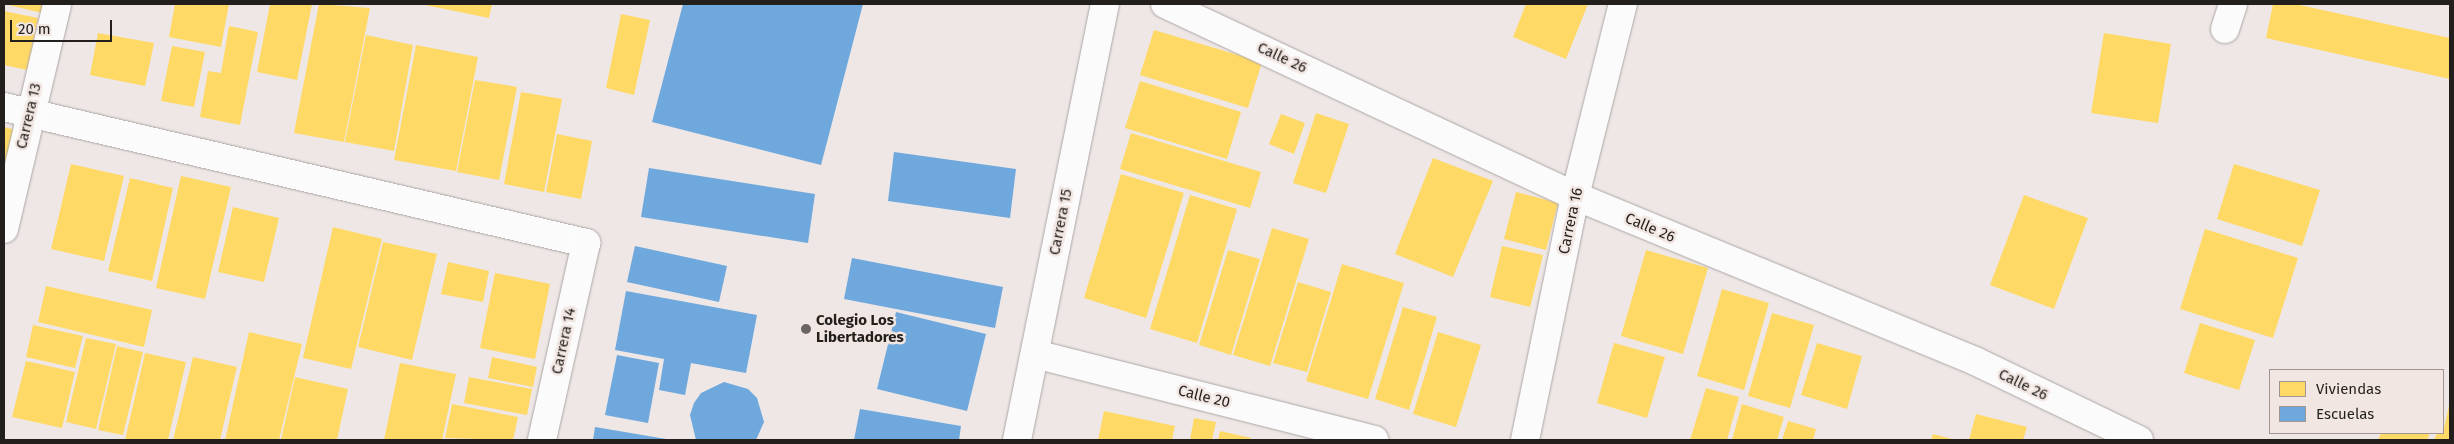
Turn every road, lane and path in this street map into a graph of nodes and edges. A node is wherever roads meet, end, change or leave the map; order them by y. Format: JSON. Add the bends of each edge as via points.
{"nodes":[{"id":1,"x":57,"y":4,"type":"edge"},
{"id":2,"x":1105,"y":4,"type":"edge"},
{"id":3,"x":1165,"y":4,"type":"edge"},
{"id":4,"x":1623,"y":4,"type":"edge"},
{"id":5,"x":16,"y":110,"type":"edge"},
{"id":6,"x":1576,"y":196,"type":"junction"},
{"id":7,"x":4,"y":229,"type":"edge"},
{"id":8,"x":1035,"y":354,"type":"junction"},
{"id":9,"x":2130,"y":438,"type":"edge"},
{"id":10,"x":542,"y":440,"type":"edge"},
{"id":11,"x":1017,"y":440,"type":"edge"},
{"id":12,"x":1374,"y":440,"type":"edge"},
{"id":13,"x":1525,"y":440,"type":"edge"}],
"edges":[{"from":1,"to":5,"type":"street","name":"Carrera 13"},
{"from":2,"to":8,"type":"street","name":"Carrera 15"},
{"from":3,"to":6,"type":"street","name":"Calle 26"},
{"from":4,"to":6,"type":"street","name":"Carrera 16"},
{"from":5,"to":7,"type":"street","name":"Carrera 13"},
{"from":5,"to":10,"type":"street","name":"Carrera 14","via":[[586,243]]},
{"from":6,"to":9,"type":"street","name":"Calle 26","via":[[1975,361]]},
{"from":6,"to":13,"type":"street","name":"Carrera 16"},
{"from":8,"to":11,"type":"street","name":"Carrera 15"},
{"from":8,"to":12,"type":"street","name":"Calle 20"}]}
